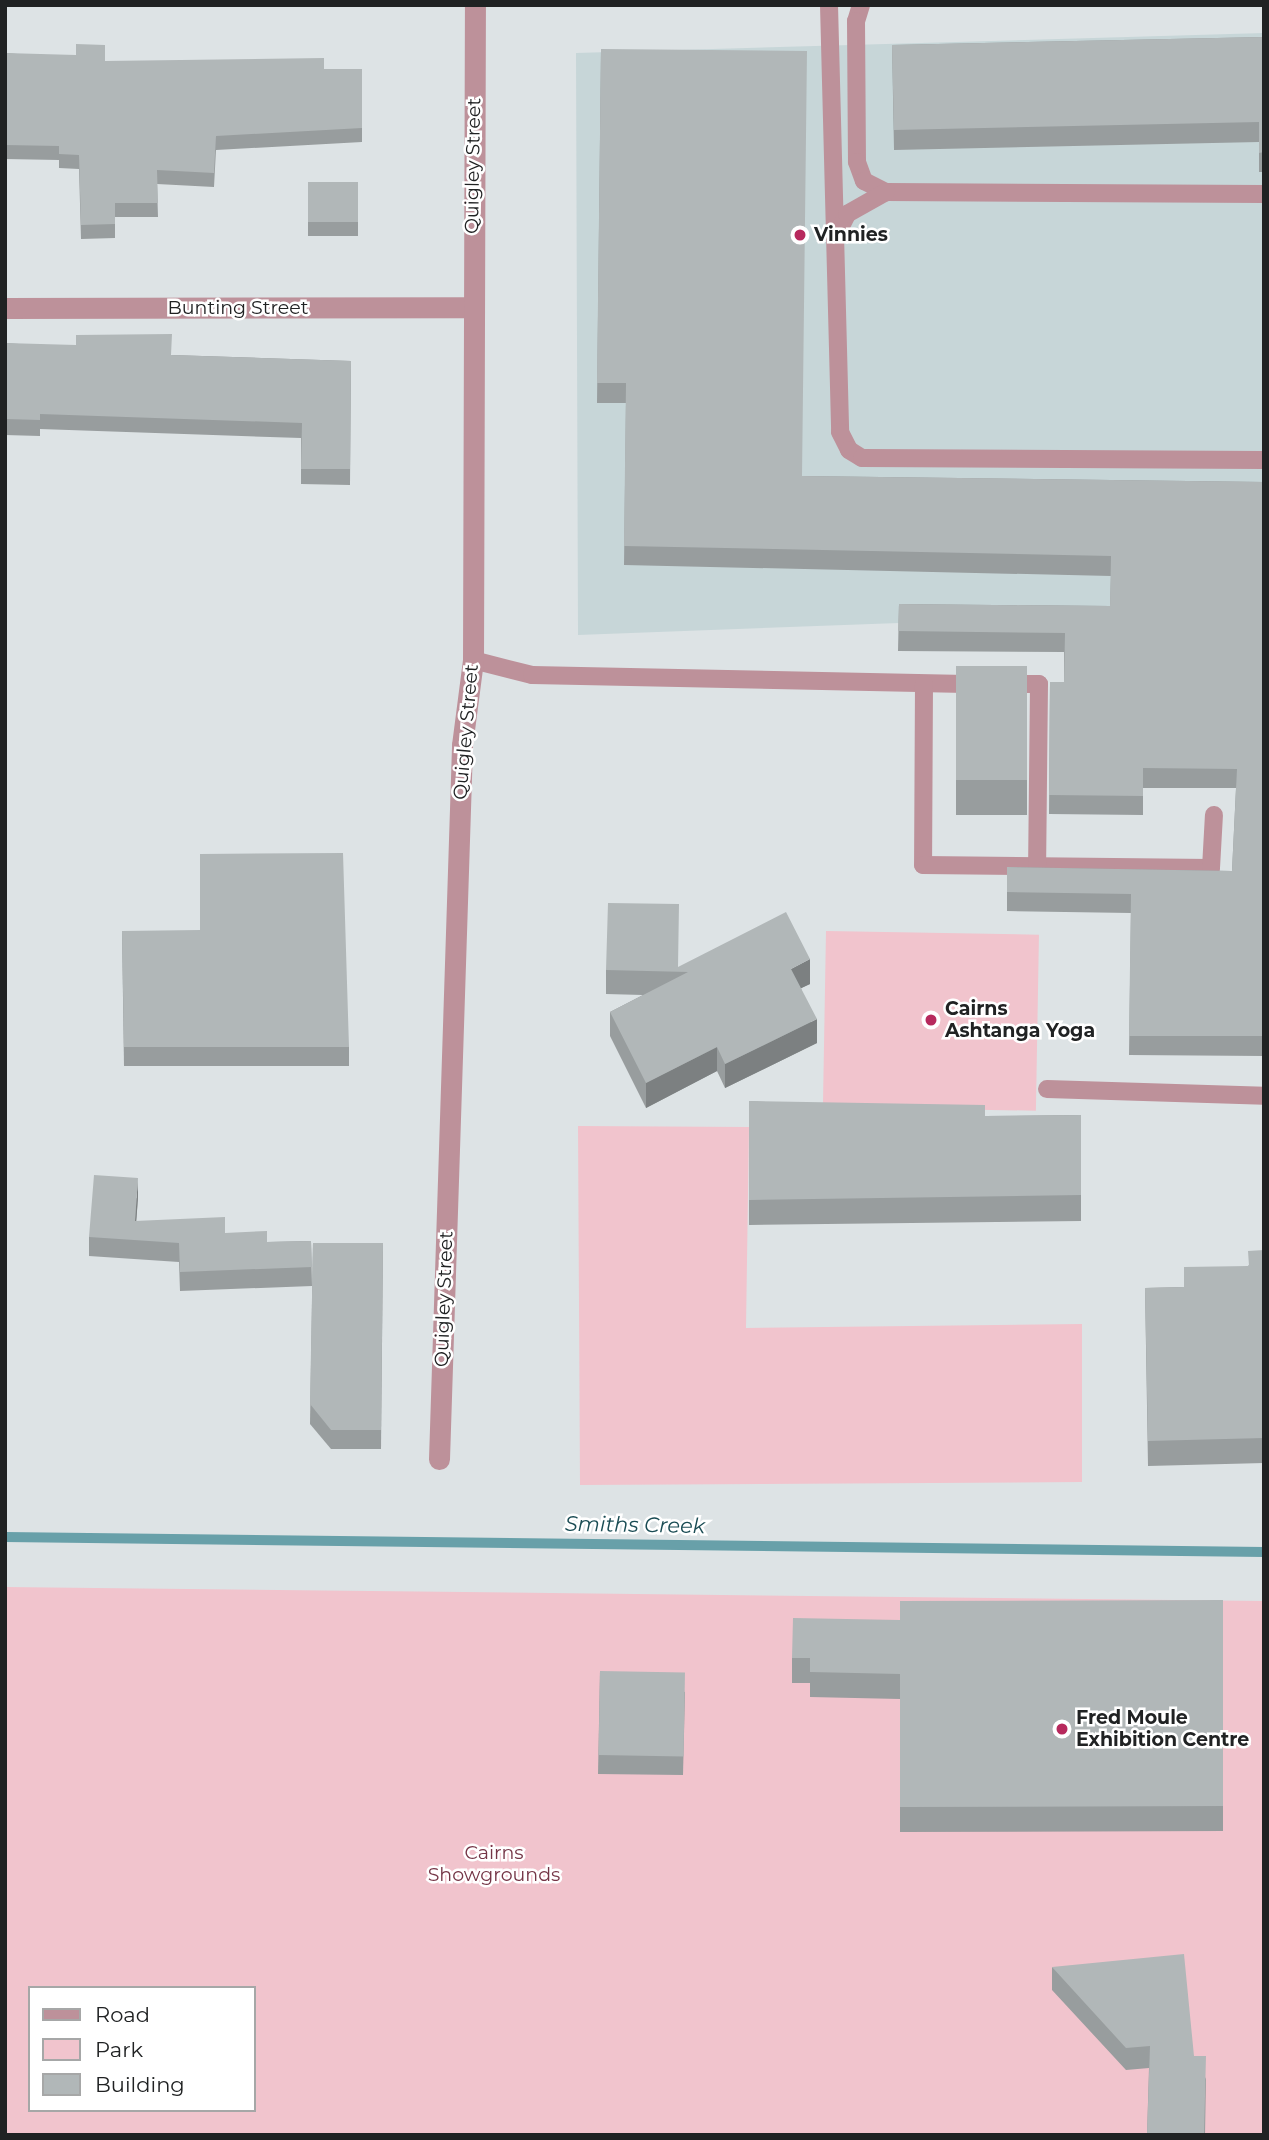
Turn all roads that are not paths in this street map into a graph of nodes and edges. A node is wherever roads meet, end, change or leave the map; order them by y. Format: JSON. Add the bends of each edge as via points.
{"nodes":[{"id":1,"x":475,"y":5,"type":"edge"},
{"id":2,"x":829,"y":5,"type":"edge"},
{"id":3,"x":861,"y":5,"type":"edge"},
{"id":4,"x":886,"y":192,"type":"junction"},
{"id":5,"x":1264,"y":194,"type":"edge"},
{"id":6,"x":835,"y":239,"type":"junction"},
{"id":7,"x":471,"y":307,"type":"junction"},
{"id":8,"x":5,"y":308,"type":"edge"},
{"id":9,"x":1264,"y":460,"type":"edge"},
{"id":10,"x":473,"y":660,"type":"junction"},
{"id":11,"x":924,"y":684,"type":"junction"},
{"id":12,"x":1213,"y":815,"type":"dead end"},
{"id":13,"x":1037,"y":866,"type":"junction"},
{"id":14,"x":1047,"y":1089,"type":"dead end"},
{"id":15,"x":1264,"y":1096,"type":"edge"},
{"id":16,"x":439,"y":1459,"type":"dead end"}],
"edges":[{"from":1,"to":7,"type":"street","name":"Quigley Street"},
{"from":2,"to":6,"type":"lane"},
{"from":3,"to":4,"type":"lane","via":[[856,21],[858,162],[864,181]]},
{"from":4,"to":5,"type":"lane"},
{"from":4,"to":6,"type":"lane","via":[[847,214]]},
{"from":6,"to":9,"type":"lane","via":[[840,432],[862,458]]},
{"from":7,"to":8,"type":"street","name":"Bunting Street"},
{"from":7,"to":10,"type":"street","name":"Quigley Street"},
{"from":10,"to":11,"type":"lane","via":[[532,675]]},
{"from":10,"to":16,"type":"street","name":"Quigley Street","via":[[462,745]]},
{"from":11,"to":13,"type":"lane","via":[[923,865]]},
{"from":11,"to":13,"type":"lane","via":[[1039,684]]},
{"from":12,"to":13,"type":"lane","via":[[1212,868]]},
{"from":14,"to":15,"type":"lane"}]}
